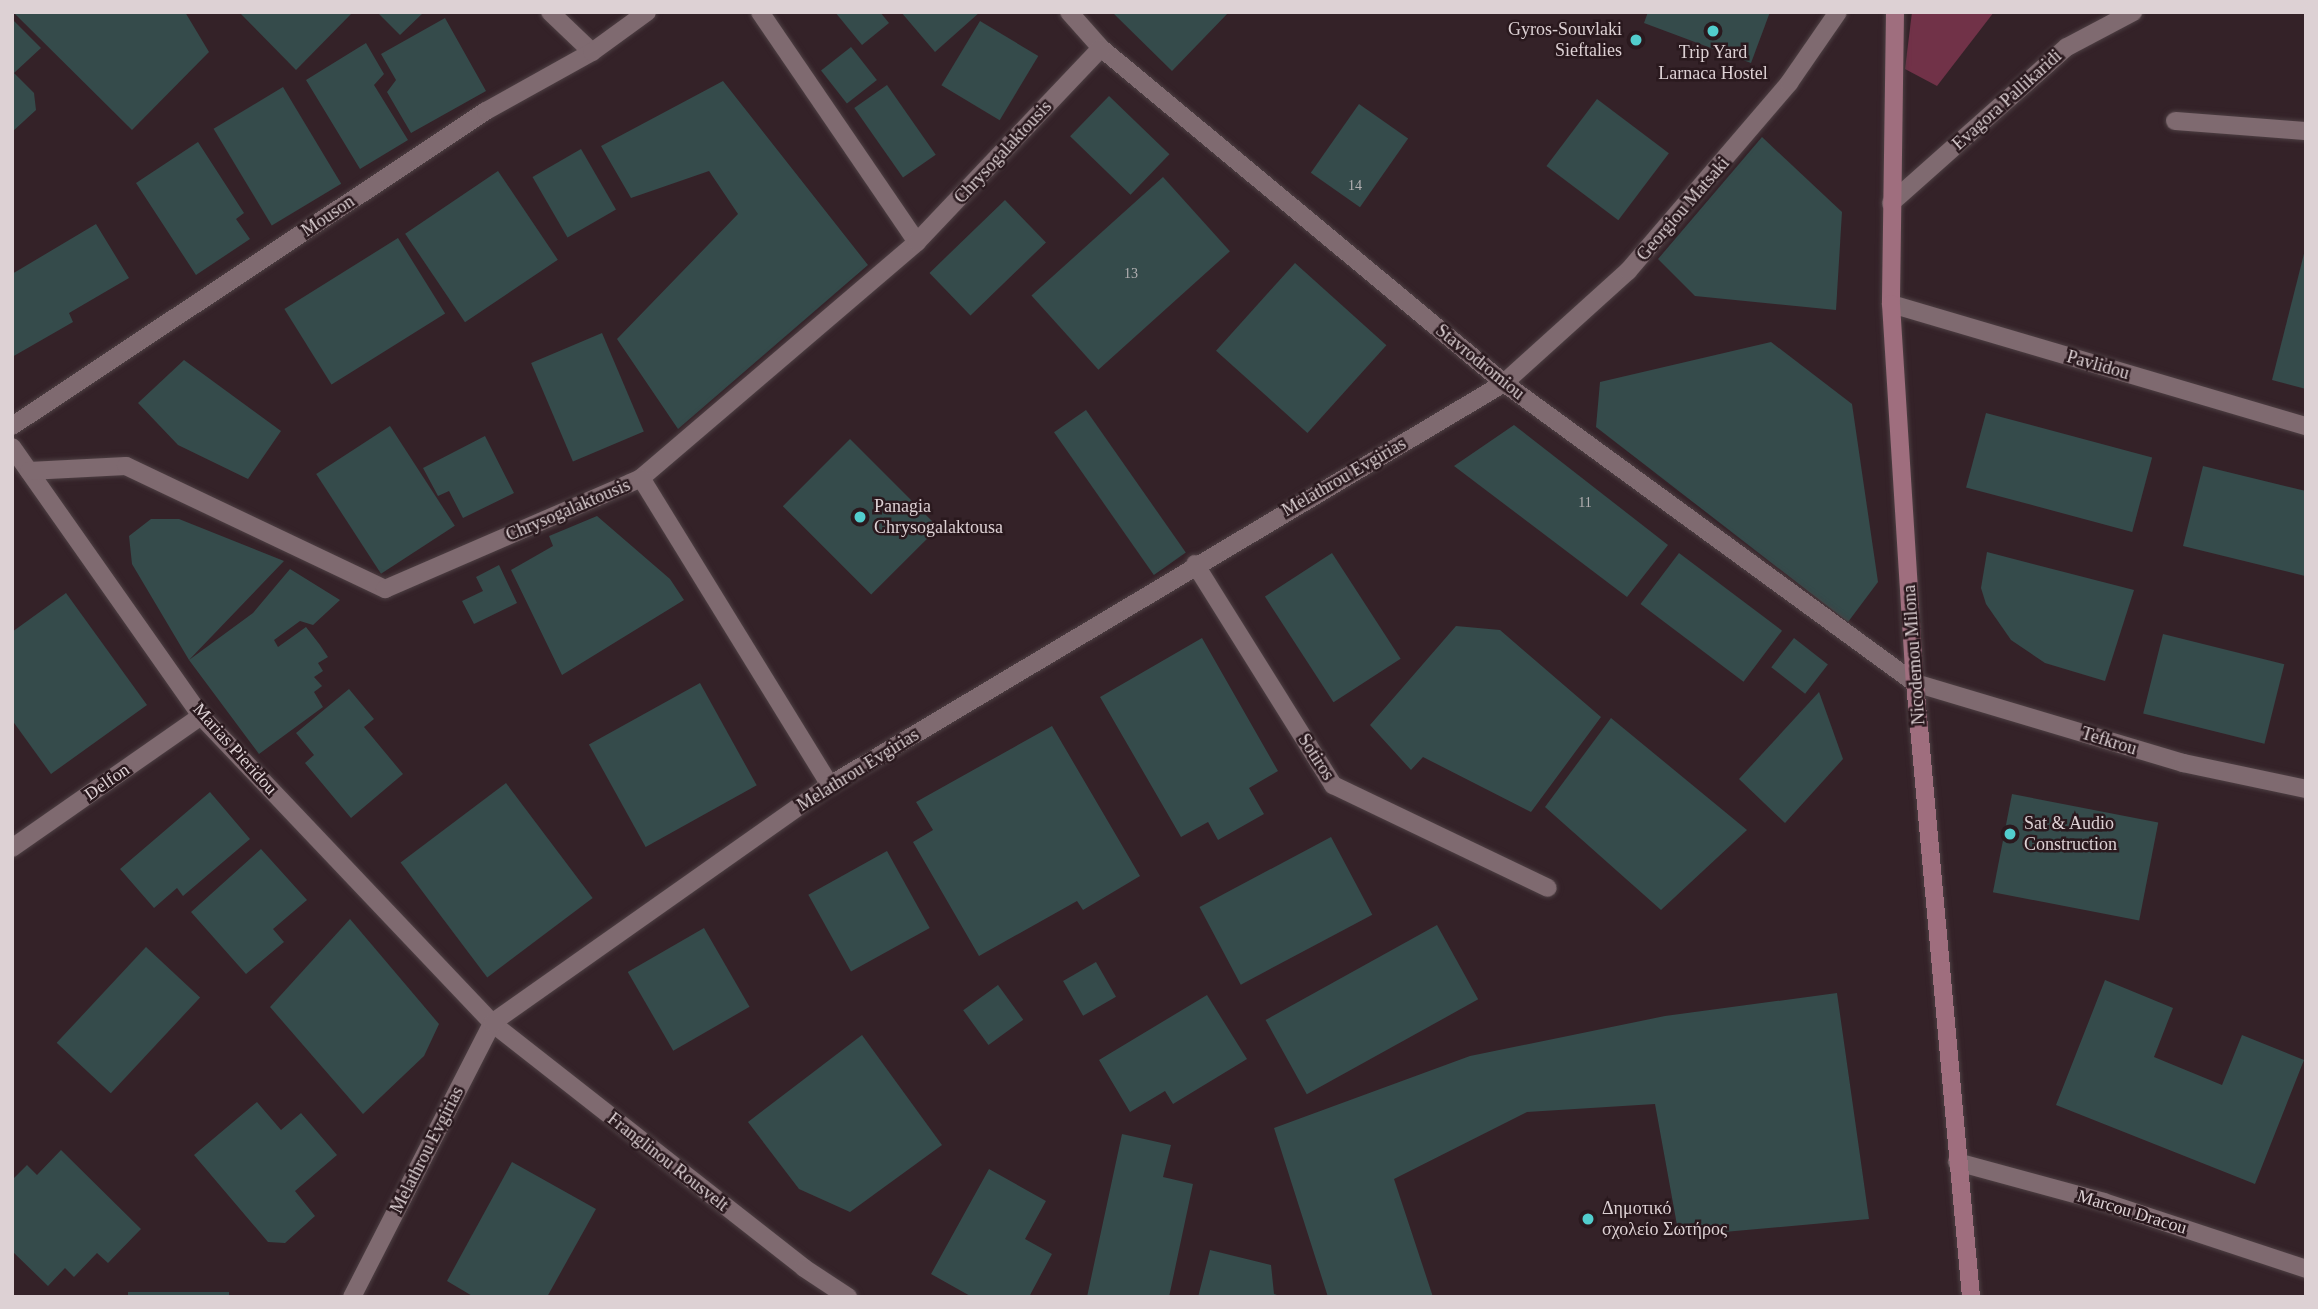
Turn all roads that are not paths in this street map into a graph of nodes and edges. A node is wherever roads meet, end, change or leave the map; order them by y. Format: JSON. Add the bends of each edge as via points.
{"nodes":[{"id":1,"x":550,"y":12,"type":"edge"},
{"id":2,"x":647,"y":12,"type":"edge"},
{"id":3,"x":760,"y":12,"type":"edge"},
{"id":4,"x":1069,"y":12,"type":"edge"},
{"id":5,"x":1838,"y":12,"type":"edge"},
{"id":6,"x":1895,"y":12,"type":"edge"},
{"id":7,"x":2133,"y":12,"type":"edge"},
{"id":8,"x":1101,"y":48,"type":"junction"},
{"id":9,"x":592,"y":52,"type":"junction"},
{"id":10,"x":2175,"y":121,"type":"dead end"},
{"id":11,"x":2306,"y":131,"type":"edge"},
{"id":12,"x":1891,"y":203,"type":"junction"},
{"id":13,"x":917,"y":242,"type":"junction"},
{"id":14,"x":1891,"y":304,"type":"junction"},
{"id":15,"x":1504,"y":383,"type":"junction"},
{"id":16,"x":12,"y":426,"type":"edge"},
{"id":17,"x":2306,"y":426,"type":"edge"},
{"id":18,"x":12,"y":447,"type":"edge"},
{"id":19,"x":29,"y":471,"type":"junction"},
{"id":20,"x":641,"y":478,"type":"junction"},
{"id":21,"x":1195,"y":564,"type":"junction"},
{"id":22,"x":1915,"y":683,"type":"junction"},
{"id":23,"x":201,"y":716,"type":"junction"},
{"id":24,"x":830,"y":785,"type":"junction"},
{"id":25,"x":2306,"y":789,"type":"edge"},
{"id":26,"x":12,"y":848,"type":"edge"},
{"id":27,"x":1548,"y":888,"type":"dead end"},
{"id":28,"x":492,"y":1023,"type":"junction"},
{"id":29,"x":1957,"y":1161,"type":"junction"},
{"id":30,"x":2306,"y":1269,"type":"edge"},
{"id":31,"x":352,"y":1297,"type":"edge"},
{"id":32,"x":848,"y":1297,"type":"edge"},
{"id":33,"x":1971,"y":1297,"type":"edge"}],
"edges":[{"from":1,"to":9,"type":"street"},
{"from":2,"to":9,"type":"street","name":"Mouson"},
{"from":3,"to":13,"type":"street"},
{"from":4,"to":8,"type":"street","name":"Stavrodromiou"},
{"from":5,"to":15,"type":"street","name":"Georgiou Matsaki","via":[[1789,83],[1628,271]]},
{"from":6,"to":12,"type":"main road","name":"Nicodemou Milona"},
{"from":7,"to":12,"type":"street","name":"Evagora Pallikaridi","via":[[2067,47]]},
{"from":8,"to":13,"type":"street","name":"Chrysogalaktousis"},
{"from":8,"to":15,"type":"street","name":"Stavrodromiou"},
{"from":9,"to":16,"type":"street","name":"Mouson","via":[[486,111]]},
{"from":10,"to":11,"type":"street"},
{"from":12,"to":14,"type":"main road","name":"Nicodemou Milona"},
{"from":13,"to":20,"type":"street","name":"Chrysogalaktousis"},
{"from":14,"to":17,"type":"street","name":"Pavlidou"},
{"from":14,"to":22,"type":"main road","name":"Nicodemou Milona"},
{"from":15,"to":21,"type":"street","name":"Melathrou Evgirias"},
{"from":15,"to":22,"type":"street","name":"Stavrodromiou"},
{"from":18,"to":19,"type":"street","name":"Marias Pieridou"},
{"from":19,"to":20,"type":"street","name":"Chrysogalaktousis","via":[[125,466],[385,589]]},
{"from":19,"to":23,"type":"street","name":"Marias Pieridou"},
{"from":20,"to":24,"type":"street"},
{"from":21,"to":24,"type":"street","name":"Melathrou Evgirias"},
{"from":21,"to":27,"type":"street","name":"Sotiros","via":[[1333,785]]},
{"from":22,"to":25,"type":"street","name":"Tefkrou","via":[[2183,763]]},
{"from":22,"to":29,"type":"main road","name":"Nicodemou Milona"},
{"from":23,"to":26,"type":"street","name":"Delfon"},
{"from":23,"to":28,"type":"street","name":"Marias Pieridou"},
{"from":24,"to":28,"type":"street","name":"Melathrou Evgirias"},
{"from":28,"to":31,"type":"street","name":"Melathrou Evgirias"},
{"from":28,"to":32,"type":"street","name":"Franglinou Rousvelt","via":[[804,1268]]},
{"from":29,"to":30,"type":"street","name":"Marcou Dracou","via":[[2104,1202]]},
{"from":29,"to":33,"type":"main road","name":"Nicodemou Milona"}]}
